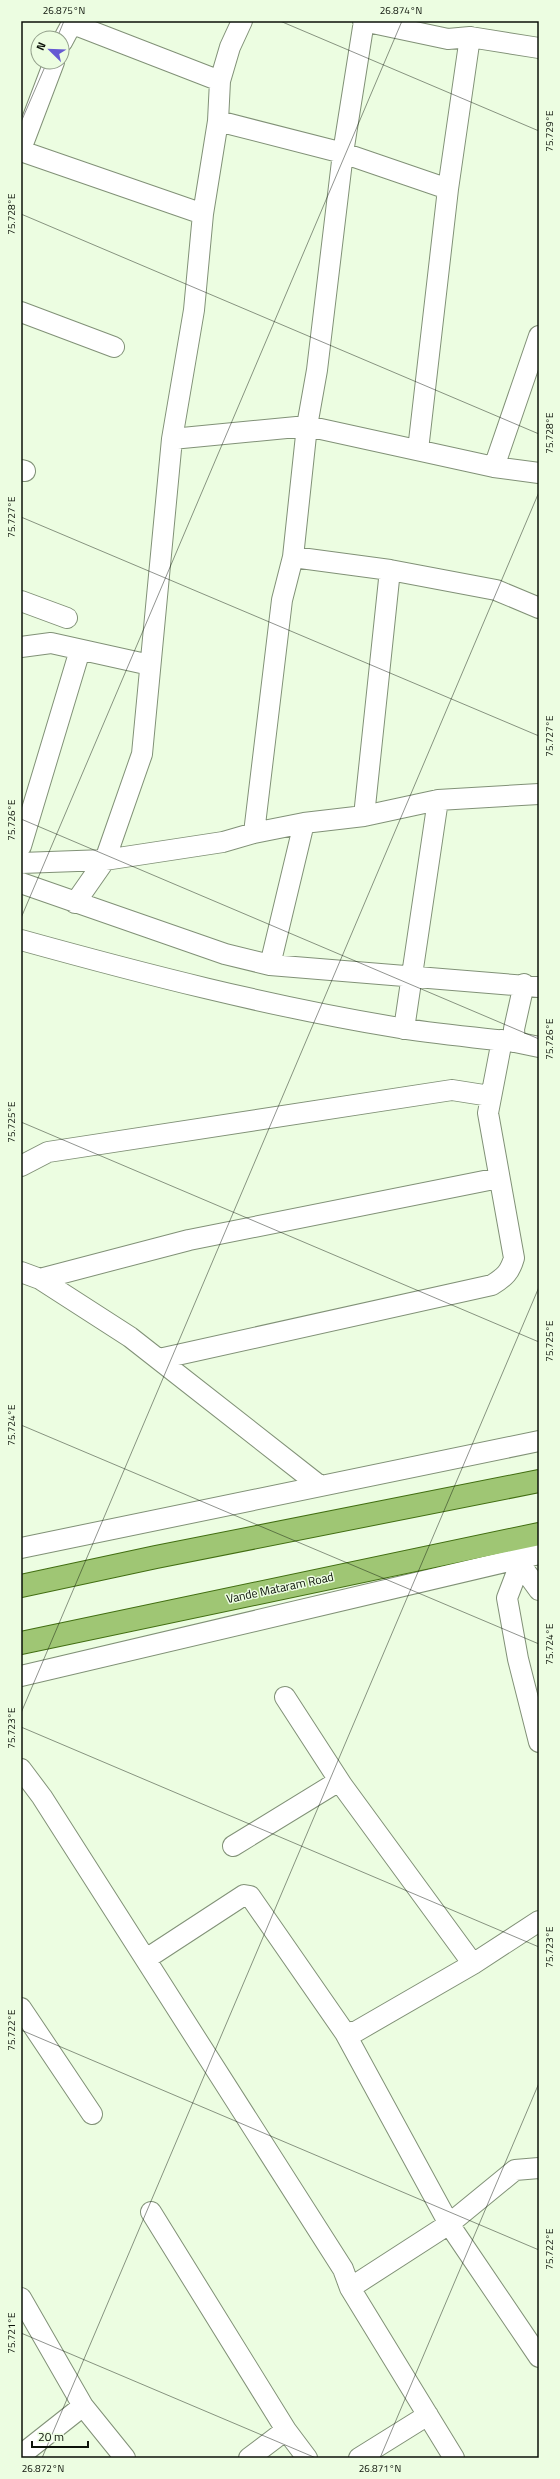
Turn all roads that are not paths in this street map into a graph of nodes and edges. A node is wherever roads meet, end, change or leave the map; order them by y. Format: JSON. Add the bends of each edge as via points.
{"nodes":[{"id":1,"x":242,"y":21,"type":"edge"},
{"id":2,"x":364,"y":21,"type":"edge"},
{"id":3,"x":68,"y":30,"type":"edge"},
{"id":4,"x":470,"y":37,"type":"junction"},
{"id":5,"x":539,"y":48,"type":"edge"},
{"id":6,"x":51,"y":70,"type":"edge"},
{"id":7,"x":220,"y":81,"type":"junction"},
{"id":8,"x":218,"y":120,"type":"junction"},
{"id":9,"x":21,"y":150,"type":"edge"},
{"id":10,"x":343,"y":153,"type":"junction"},
{"id":11,"x":448,"y":189,"type":"junction"},
{"id":12,"x":203,"y":214,"type":"junction"},
{"id":13,"x":21,"y":312,"type":"edge"},
{"id":14,"x":539,"y":336,"type":"edge"},
{"id":15,"x":114,"y":347,"type":"dead end"},
{"id":16,"x":532,"y":381,"type":"edge"},
{"id":17,"x":307,"y":426,"type":"junction"},
{"id":18,"x":172,"y":439,"type":"junction"},
{"id":19,"x":418,"y":450,"type":"junction"},
{"id":20,"x":494,"y":467,"type":"junction"},
{"id":21,"x":539,"y":473,"type":"edge"},
{"id":22,"x":293,"y":557,"type":"junction"},
{"id":23,"x":390,"y":570,"type":"junction"},
{"id":24,"x":21,"y":601,"type":"edge"},
{"id":25,"x":539,"y":608,"type":"edge"},
{"id":26,"x":67,"y":618,"type":"dead end"},
{"id":27,"x":21,"y":647,"type":"edge"},
{"id":28,"x":80,"y":650,"type":"junction"},
{"id":29,"x":150,"y":665,"type":"junction"},
{"id":30,"x":539,"y":794,"type":"edge"},
{"id":31,"x":28,"y":796,"type":"edge"},
{"id":32,"x":438,"y":800,"type":"junction"},
{"id":33,"x":364,"y":816,"type":"junction"},
{"id":34,"x":304,"y":823,"type":"junction"},
{"id":35,"x":254,"y":833,"type":"junction"},
{"id":36,"x":21,"y":846,"type":"edge"},
{"id":37,"x":105,"y":860,"type":"junction"},
{"id":38,"x":21,"y":863,"type":"edge"},
{"id":39,"x":21,"y":883,"type":"edge"},
{"id":40,"x":75,"y":902,"type":"junction"},
{"id":41,"x":21,"y":940,"type":"edge"},
{"id":42,"x":270,"y":965,"type":"junction"},
{"id":43,"x":412,"y":975,"type":"junction"},
{"id":44,"x":531,"y":986,"type":"edge"},
{"id":45,"x":404,"y":1029,"type":"junction"},
{"id":46,"x":508,"y":1041,"type":"junction"},
{"id":47,"x":539,"y":1047,"type":"edge"},
{"id":48,"x":490,"y":1096,"type":"junction"},
{"id":49,"x":21,"y":1166,"type":"edge"},
{"id":50,"x":499,"y":1178,"type":"junction"},
{"id":51,"x":21,"y":1272,"type":"edge"},
{"id":52,"x":40,"y":1279,"type":"junction"},
{"id":53,"x":159,"y":1359,"type":"junction"},
{"id":54,"x":539,"y":1441,"type":"edge"},
{"id":55,"x":539,"y":1481,"type":"edge"},
{"id":56,"x":320,"y":1486,"type":"junction"},
{"id":57,"x":539,"y":1534,"type":"edge"},
{"id":58,"x":21,"y":1548,"type":"edge"},
{"id":59,"x":517,"y":1553,"type":"junction"},
{"id":60,"x":539,"y":1554,"type":"edge"},
{"id":61,"x":21,"y":1586,"type":"edge"},
{"id":62,"x":539,"y":1590,"type":"edge"},
{"id":63,"x":21,"y":1643,"type":"edge"},
{"id":64,"x":21,"y":1676,"type":"edge"},
{"id":65,"x":285,"y":1697,"type":"dead end"},
{"id":66,"x":539,"y":1742,"type":"edge"},
{"id":67,"x":21,"y":1769,"type":"edge"},
{"id":68,"x":339,"y":1781,"type":"junction"},
{"id":69,"x":233,"y":1846,"type":"dead end"},
{"id":70,"x":539,"y":1921,"type":"edge"},
{"id":71,"x":146,"y":1959,"type":"junction"},
{"id":72,"x":473,"y":1964,"type":"junction"},
{"id":73,"x":21,"y":2008,"type":"edge"},
{"id":74,"x":345,"y":2033,"type":"junction"},
{"id":75,"x":92,"y":2114,"type":"dead end"},
{"id":76,"x":539,"y":2168,"type":"edge"},
{"id":77,"x":151,"y":2212,"type":"dead end"},
{"id":78,"x":449,"y":2224,"type":"junction"},
{"id":79,"x":350,"y":2288,"type":"junction"},
{"id":80,"x":21,"y":2298,"type":"edge"},
{"id":81,"x":539,"y":2357,"type":"edge"},
{"id":82,"x":83,"y":2406,"type":"junction"},
{"id":83,"x":428,"y":2415,"type":"junction"},
{"id":84,"x":286,"y":2430,"type":"junction"},
{"id":85,"x":21,"y":2455,"type":"edge"},
{"id":86,"x":125,"y":2458,"type":"edge"},
{"id":87,"x":249,"y":2458,"type":"edge"},
{"id":88,"x":307,"y":2458,"type":"edge"},
{"id":89,"x":359,"y":2458,"type":"edge"},
{"id":90,"x":454,"y":2458,"type":"edge"}],
"edges":[{"from":1,"to":7,"type":"street","via":[[230,46]]},
{"from":2,"to":4,"type":"street","via":[[448,39]]},
{"from":2,"to":10,"type":"street"},
{"from":3,"to":7,"type":"street","via":[[70,27],[78,26]]},
{"from":4,"to":5,"type":"street"},
{"from":4,"to":11,"type":"street"},
{"from":6,"to":9,"type":"street"},
{"from":7,"to":8,"type":"street"},
{"from":8,"to":10,"type":"street"},
{"from":8,"to":12,"type":"street"},
{"from":9,"to":12,"type":"street"},
{"from":10,"to":11,"type":"street"},
{"from":10,"to":17,"type":"street","via":[[317,370]]},
{"from":11,"to":19,"type":"street"},
{"from":12,"to":18,"type":"street","via":[[194,310]]},
{"from":13,"to":15,"type":"street"},
{"from":14,"to":16,"type":"street"},
{"from":16,"to":20,"type":"street"},
{"from":17,"to":18,"type":"street"},
{"from":17,"to":19,"type":"street"},
{"from":17,"to":22,"type":"street"},
{"from":18,"to":29,"type":"street"},
{"from":19,"to":20,"type":"street"},
{"from":20,"to":21,"type":"street"},
{"from":22,"to":23,"type":"street"},
{"from":22,"to":35,"type":"street","via":[[282,600]]},
{"from":23,"to":25,"type":"street","via":[[496,590]]},
{"from":23,"to":33,"type":"street"},
{"from":24,"to":26,"type":"street"},
{"from":27,"to":28,"type":"street","via":[[51,643]]},
{"from":28,"to":29,"type":"street"},
{"from":28,"to":31,"type":"street"},
{"from":29,"to":37,"type":"street","via":[[142,754]]},
{"from":30,"to":32,"type":"street"},
{"from":31,"to":36,"type":"street"},
{"from":32,"to":33,"type":"street"},
{"from":32,"to":43,"type":"street"},
{"from":33,"to":34,"type":"street"},
{"from":34,"to":35,"type":"street"},
{"from":34,"to":42,"type":"street"},
{"from":35,"to":37,"type":"street","via":[[223,842]]},
{"from":37,"to":38,"type":"street"},
{"from":37,"to":40,"type":"street"},
{"from":39,"to":40,"type":"street"},
{"from":40,"to":42,"type":"street","via":[[225,954]]},
{"from":41,"to":45,"type":"street","via":[[225,994]]},
{"from":42,"to":43,"type":"street","via":[[349,973]]},
{"from":43,"to":44,"type":"street","via":[[452,982]]},
{"from":43,"to":45,"type":"street"},
{"from":44,"to":46,"type":"street"},
{"from":45,"to":46,"type":"street"},
{"from":46,"to":47,"type":"street"},
{"from":46,"to":48,"type":"street"},
{"from":48,"to":49,"type":"street","via":[[452,1090],[48,1152]]},
{"from":48,"to":50,"type":"street","via":[[488,1113]]},
{"from":50,"to":52,"type":"street","via":[[189,1240]]},
{"from":50,"to":53,"type":"street","via":[[514,1258],[505,1277],[492,1285]]},
{"from":51,"to":52,"type":"street"},
{"from":52,"to":53,"type":"street"},
{"from":53,"to":56,"type":"street"},
{"from":54,"to":56,"type":"street"},
{"from":55,"to":61,"type":"main road"},
{"from":56,"to":58,"type":"street"},
{"from":57,"to":59,"type":"main road","name":"Vande Mataram Road"},
{"from":59,"to":60,"type":"street"},
{"from":59,"to":62,"type":"street"},
{"from":59,"to":63,"type":"main road","name":"Vande Mataram Road"},
{"from":59,"to":64,"type":"street"},
{"from":59,"to":66,"type":"street","via":[[507,1598],[518,1659]]},
{"from":65,"to":68,"type":"street"},
{"from":67,"to":71,"type":"street","via":[[42,1797]]},
{"from":68,"to":69,"type":"street"},
{"from":68,"to":72,"type":"street"},
{"from":70,"to":72,"type":"street"},
{"from":71,"to":74,"type":"street","via":[[244,1895],[250,1896]]},
{"from":71,"to":79,"type":"street","via":[[343,2270]]},
{"from":72,"to":74,"type":"street","via":[[357,2031]]},
{"from":73,"to":75,"type":"street"},
{"from":74,"to":78,"type":"street"},
{"from":76,"to":78,"type":"street","via":[[515,2170]]},
{"from":77,"to":84,"type":"street"},
{"from":78,"to":79,"type":"street"},
{"from":78,"to":81,"type":"street"},
{"from":79,"to":83,"type":"street"},
{"from":80,"to":82,"type":"street"},
{"from":82,"to":85,"type":"street"},
{"from":82,"to":86,"type":"street"},
{"from":83,"to":89,"type":"street"},
{"from":83,"to":90,"type":"street"},
{"from":84,"to":87,"type":"street"},
{"from":84,"to":88,"type":"street"}]}
